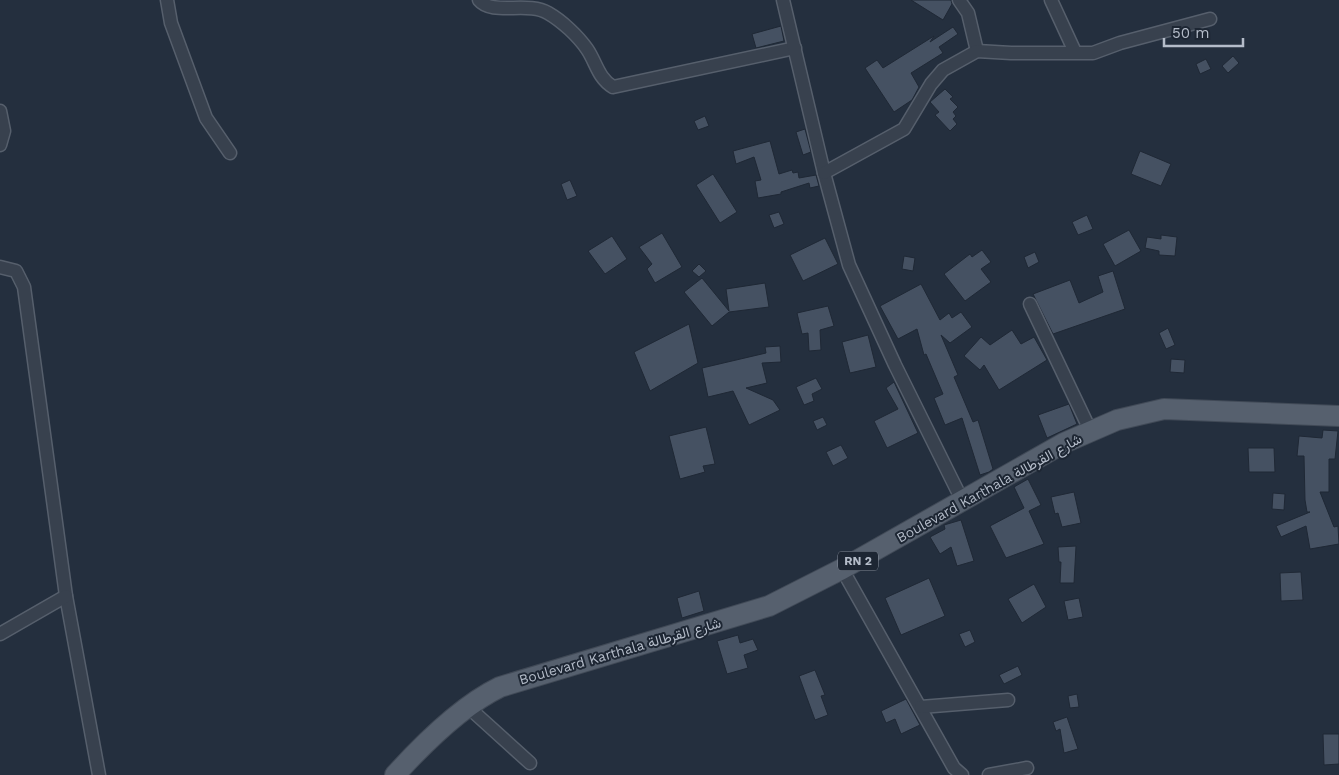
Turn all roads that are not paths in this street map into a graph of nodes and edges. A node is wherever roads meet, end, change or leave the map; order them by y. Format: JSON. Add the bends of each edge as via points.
{"nodes":[{"id":1,"x":167,"y":0,"type":"edge"},
{"id":2,"x":479,"y":0,"type":"edge"},
{"id":3,"x":783,"y":0,"type":"edge"},
{"id":4,"x":959,"y":0,"type":"edge"},
{"id":5,"x":1051,"y":0,"type":"edge"},
{"id":6,"x":1210,"y":19,"type":"dead end"},
{"id":7,"x":796,"y":48,"type":"junction"},
{"id":8,"x":977,"y":51,"type":"junction"},
{"id":9,"x":1075,"y":52,"type":"junction"},
{"id":10,"x":0,"y":111,"type":"edge"},
{"id":11,"x":0,"y":145,"type":"edge"},
{"id":12,"x":230,"y":153,"type":"dead end"},
{"id":13,"x":824,"y":173,"type":"junction"},
{"id":14,"x":0,"y":267,"type":"edge"},
{"id":15,"x":1030,"y":304,"type":"dead end"},
{"id":16,"x":1339,"y":416,"type":"edge"},
{"id":17,"x":1091,"y":432,"type":"junction"},
{"id":18,"x":963,"y":502,"type":"junction"},
{"id":19,"x":842,"y":569,"type":"junction"},
{"id":20,"x":66,"y":596,"type":"junction"},
{"id":21,"x":0,"y":634,"type":"edge"},
{"id":22,"x":1008,"y":700,"type":"dead end"},
{"id":23,"x":467,"y":706,"type":"junction"},
{"id":24,"x":921,"y":708,"type":"junction"},
{"id":25,"x":530,"y":763,"type":"dead end"},
{"id":26,"x":1027,"y":768,"type":"dead end"},
{"id":27,"x":99,"y":775,"type":"edge"},
{"id":28,"x":395,"y":775,"type":"edge"},
{"id":29,"x":962,"y":775,"type":"edge"},
{"id":30,"x":989,"y":775,"type":"edge"}],
"edges":[{"from":1,"to":12,"type":"street","via":[[170,23],[206,118]]},
{"from":2,"to":7,"type":"street","via":[[490,8],[531,7],[547,12],[568,28],[587,49],[605,82],[612,87]]},
{"from":3,"to":7,"type":"street"},
{"from":4,"to":8,"type":"street","via":[[968,13]]},
{"from":5,"to":9,"type":"street"},
{"from":6,"to":9,"type":"street","via":[[1093,53]]},
{"from":7,"to":13,"type":"street"},
{"from":8,"to":9,"type":"street"},
{"from":8,"to":13,"type":"street","via":[[943,70],[904,128]]},
{"from":10,"to":11,"type":"street","via":[[4,131]]},
{"from":13,"to":18,"type":"street","via":[[849,265]]},
{"from":14,"to":20,"type":"street","via":[[16,271],[24,287]]},
{"from":15,"to":17,"type":"street"},
{"from":16,"to":17,"type":"main road","name":"Boulevard Karthala شارع القرطالة","number":"RN 2","via":[[1164,409],[1117,420]]},
{"from":17,"to":18,"type":"main road","name":"Boulevard Karthala شارع القرطالة","number":"RN 2","via":[[1064,443]]},
{"from":18,"to":19,"type":"main road","name":"Boulevard Karthala شارع القرطالة","number":"RN 2"},
{"from":19,"to":23,"type":"main road","name":"Boulevard Karthala شارع القرطالة","number":"RN 2","via":[[749,614],[500,687]]},
{"from":19,"to":24,"type":"street"},
{"from":20,"to":21,"type":"street"},
{"from":20,"to":27,"type":"street"},
{"from":22,"to":24,"type":"street"},
{"from":23,"to":25,"type":"street"},
{"from":23,"to":28,"type":"main road","name":"Boulevard Karthala شارع القرطالة","number":"RN 2"},
{"from":24,"to":29,"type":"street","via":[[954,768]]},
{"from":26,"to":30,"type":"street"}]}
